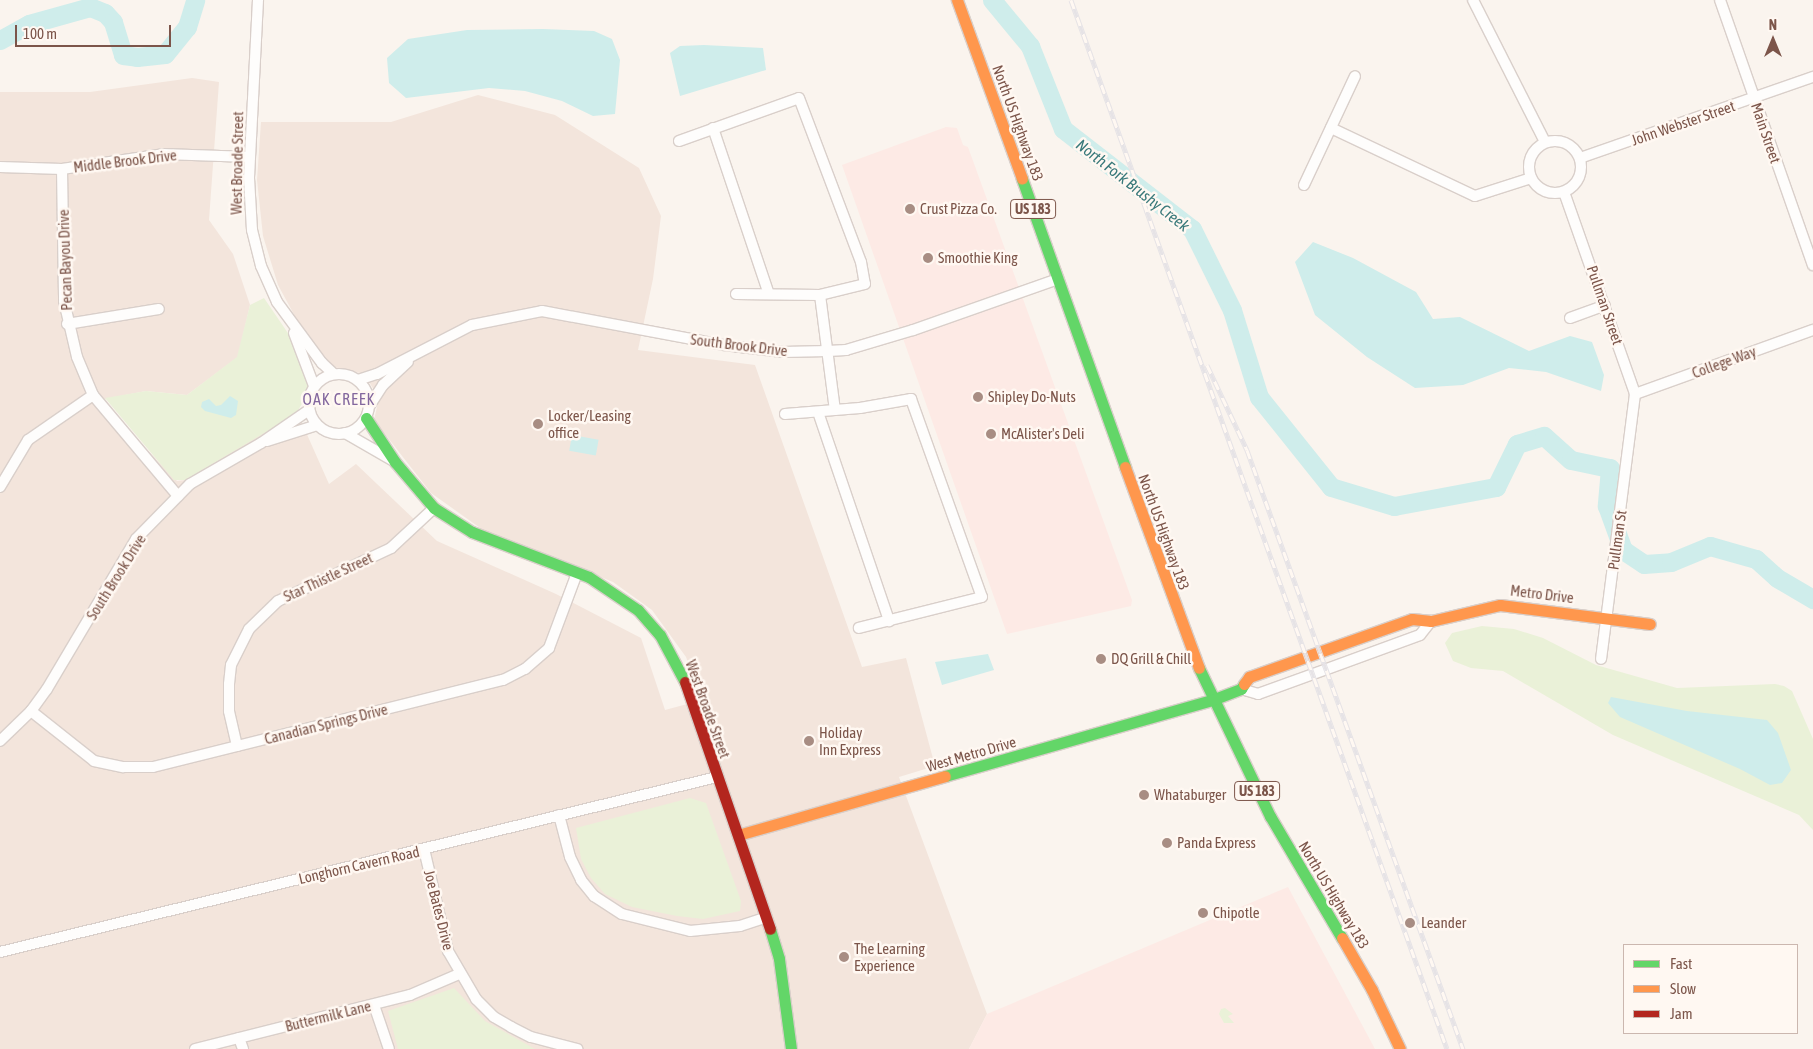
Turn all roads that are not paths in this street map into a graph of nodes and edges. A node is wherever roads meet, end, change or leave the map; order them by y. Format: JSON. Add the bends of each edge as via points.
{"nodes":[{"id":1,"x":258,"y":0,"type":"edge"},
{"id":2,"x":957,"y":0,"type":"edge"},
{"id":3,"x":1473,"y":0,"type":"edge"},
{"id":4,"x":1720,"y":0,"type":"edge"},
{"id":5,"x":1355,"y":76,"type":"dead end"},
{"id":6,"x":1813,"y":77,"type":"edge"},
{"id":7,"x":1754,"y":98,"type":"junction"},
{"id":8,"x":713,"y":128,"type":"junction"},
{"id":9,"x":1331,"y":128,"type":"junction"},
{"id":10,"x":679,"y":141,"type":"dead end"},
{"id":11,"x":1545,"y":142,"type":"junction"},
{"id":12,"x":250,"y":157,"type":"junction"},
{"id":13,"x":1580,"y":158,"type":"junction"},
{"id":14,"x":0,"y":167,"type":"edge"},
{"id":15,"x":62,"y":169,"type":"junction"},
{"id":16,"x":1531,"y":178,"type":"junction"},
{"id":17,"x":1304,"y":185,"type":"dead end"},
{"id":18,"x":1564,"y":192,"type":"junction"},
{"id":19,"x":1813,"y":265,"type":"edge"},
{"id":20,"x":1058,"y":279,"type":"junction"},
{"id":21,"x":736,"y":294,"type":"dead end"},
{"id":22,"x":769,"y":294,"type":"junction"},
{"id":23,"x":820,"y":295,"type":"junction"},
{"id":24,"x":1605,"y":305,"type":"junction"},
{"id":25,"x":158,"y":309,"type":"dead end"},
{"id":26,"x":287,"y":318,"type":"junction"},
{"id":27,"x":1570,"y":318,"type":"dead end"},
{"id":28,"x":67,"y":324,"type":"junction"},
{"id":29,"x":1813,"y":330,"type":"edge"},
{"id":30,"x":419,"y":351,"type":"junction"},
{"id":31,"x":828,"y":351,"type":"junction"},
{"id":32,"x":334,"y":374,"type":"junction"},
{"id":33,"x":358,"y":380,"type":"junction"},
{"id":34,"x":314,"y":386,"type":"junction"},
{"id":35,"x":1635,"y":394,"type":"junction"},
{"id":36,"x":93,"y":395,"type":"junction"},
{"id":37,"x":370,"y":405,"type":"junction"},
{"id":38,"x":309,"y":410,"type":"junction"},
{"id":39,"x":835,"y":410,"type":"junction"},
{"id":40,"x":818,"y":412,"type":"junction"},
{"id":41,"x":785,"y":414,"type":"dead end"},
{"id":42,"x":366,"y":418,"type":"junction"},
{"id":43,"x":1634,"y":420,"type":"joint"},
{"id":44,"x":318,"y":425,"type":"junction"},
{"id":45,"x":345,"y":434,"type":"junction"},
{"id":46,"x":261,"y":443,"type":"junction"},
{"id":47,"x":395,"y":462,"type":"junction"},
{"id":48,"x":0,"y":488,"type":"edge"},
{"id":49,"x":178,"y":496,"type":"junction"},
{"id":50,"x":434,"y":508,"type":"junction"},
{"id":51,"x":577,"y":573,"type":"junction"},
{"id":52,"x":1605,"y":617,"type":"junction"},
{"id":53,"x":889,"y":621,"type":"junction"},
{"id":54,"x":1431,"y":621,"type":"junction"},
{"id":55,"x":1650,"y":624,"type":"dead end"},
{"id":56,"x":859,"y":628,"type":"dead end"},
{"id":57,"x":1601,"y":659,"type":"dead end"},
{"id":58,"x":1241,"y":689,"type":"junction"},
{"id":59,"x":1212,"y":700,"type":"junction"},
{"id":60,"x":31,"y":711,"type":"junction"},
{"id":61,"x":0,"y":741,"type":"edge"},
{"id":62,"x":237,"y":746,"type":"junction"},
{"id":63,"x":717,"y":777,"type":"junction"},
{"id":64,"x":558,"y":815,"type":"junction"},
{"id":65,"x":738,"y":835,"type":"junction"},
{"id":66,"x":424,"y":849,"type":"junction"},
{"id":67,"x":767,"y":917,"type":"junction"},
{"id":68,"x":0,"y":952,"type":"edge"},
{"id":69,"x":459,"y":974,"type":"junction"},
{"id":70,"x":374,"y":1005,"type":"junction"},
{"id":71,"x":239,"y":1038,"type":"junction"},
{"id":72,"x":560,"y":1047,"type":"edge"},
{"id":73,"x":195,"y":1049,"type":"edge"},
{"id":74,"x":243,"y":1049,"type":"edge"},
{"id":75,"x":389,"y":1049,"type":"edge"},
{"id":76,"x":577,"y":1049,"type":"edge"},
{"id":77,"x":791,"y":1049,"type":"edge"},
{"id":78,"x":1400,"y":1049,"type":"edge"}],
"edges":[{"from":1,"to":12,"type":"street","name":"West Broade Street"},
{"from":2,"to":20,"type":"street","name":"North US Highway 183","number":"US 183"},
{"from":3,"to":11,"type":"street"},
{"from":4,"to":7,"type":"street","name":"Main Street"},
{"from":5,"to":9,"type":"street"},
{"from":6,"to":7,"type":"street","name":"John Webster Street"},
{"from":7,"to":13,"type":"street","name":"John Webster Street"},
{"from":7,"to":19,"type":"street","name":"Main Street"},
{"from":8,"to":10,"type":"street"},
{"from":8,"to":22,"type":"street"},
{"from":8,"to":23,"type":"street","via":[[799,98],[861,262],[865,284]]},
{"from":9,"to":16,"type":"street","via":[[1474,196]]},
{"from":9,"to":17,"type":"street"},
{"from":11,"to":13,"type":"street","via":[[1563,141],[1571,145]]},
{"from":11,"to":16,"type":"street","via":[[1529,161]]},
{"from":12,"to":15,"type":"street","name":"Middle Brook Drive","via":[[163,154]]},
{"from":12,"to":26,"type":"street","name":"West Broade Street","via":[[250,214],[256,247],[269,284]]},
{"from":13,"to":18,"type":"street","via":[[1580,178]]},
{"from":14,"to":15,"type":"street","name":"Middle Brook Drive"},
{"from":15,"to":28,"type":"street","name":"Pecan Bayou Drive"},
{"from":16,"to":18,"type":"street","via":[[1542,190]]},
{"from":18,"to":24,"type":"street","name":"Pullman Street"},
{"from":20,"to":31,"type":"street","name":"South Brook Drive","via":[[913,330],[846,350]]},
{"from":20,"to":59,"type":"street","name":"North US Highway 183","number":"US 183"},
{"from":21,"to":22,"type":"street"},
{"from":22,"to":23,"type":"street"},
{"from":23,"to":31,"type":"street"},
{"from":24,"to":27,"type":"street"},
{"from":24,"to":35,"type":"street","name":"Pullman Street"},
{"from":25,"to":28,"type":"street"},
{"from":26,"to":32,"type":"street","name":"West Broade Street"},
{"from":26,"to":34,"type":"street","name":"West Broade Street"},
{"from":28,"to":36,"type":"street","name":"Pecan Bayou Drive"},
{"from":29,"to":35,"type":"street","name":"College Way"},
{"from":30,"to":31,"type":"street","name":"South Brook Drive","via":[[472,325],[542,311],[723,346],[783,352]]},
{"from":30,"to":33,"type":"street","name":"South Brook Drive","via":[[377,374]]},
{"from":30,"to":37,"type":"street","name":"South Brook Drive","via":[[383,385]]},
{"from":31,"to":39,"type":"street"},
{"from":32,"to":33,"type":"street"},
{"from":32,"to":34,"type":"street"},
{"from":33,"to":37,"type":"street"},
{"from":34,"to":38,"type":"street"},
{"from":35,"to":43,"type":"street","name":"Pullman Street"},
{"from":36,"to":48,"type":"street","via":[[28,440]]},
{"from":36,"to":49,"type":"street","name":"Pecan Bayou Drive"},
{"from":37,"to":42,"type":"street"},
{"from":38,"to":44,"type":"street"},
{"from":38,"to":46,"type":"street","name":"South Brook Drive"},
{"from":39,"to":40,"type":"street"},
{"from":39,"to":53,"type":"street","via":[[911,399],[982,597]]},
{"from":40,"to":41,"type":"street"},
{"from":40,"to":53,"type":"street"},
{"from":42,"to":45,"type":"street","via":[[361,425]]},
{"from":42,"to":47,"type":"street","name":"West Broade Street"},
{"from":43,"to":52,"type":"street","name":"Pullman St"},
{"from":44,"to":45,"type":"street","via":[[326,431]]},
{"from":44,"to":46,"type":"street","name":"South Brook Drive"},
{"from":45,"to":47,"type":"street","name":"West Broade Street"},
{"from":46,"to":49,"type":"street","name":"South Brook Drive","via":[[190,484]]},
{"from":47,"to":50,"type":"street","name":"West Broade Street"},
{"from":49,"to":60,"type":"street","name":"South Brook Drive","via":[[136,539]]},
{"from":50,"to":51,"type":"street","name":"West Broade Street","via":[[472,532]]},
{"from":50,"to":62,"type":"street","name":"Star Thistle Street","via":[[391,548],[278,601],[249,629],[231,665],[229,684],[229,711]]},
{"from":51,"to":62,"type":"street","name":"Canadian Springs Drive","via":[[549,648],[525,669],[503,680]]},
{"from":51,"to":63,"type":"street","name":"West Broade Street","via":[[638,610],[660,635],[678,666]]},
{"from":52,"to":54,"type":"street","name":"Metro Drive","via":[[1500,605]]},
{"from":52,"to":55,"type":"street","name":"Metro Drive"},
{"from":52,"to":57,"type":"street","name":"Pullman St"},
{"from":53,"to":56,"type":"street"},
{"from":54,"to":58,"type":"street","name":"Metro Drive","via":[[1412,619],[1249,677]]},
{"from":54,"to":58,"type":"street","name":"Metro Drive","via":[[1420,634],[1328,669],[1258,694]]},
{"from":58,"to":59,"type":"street","name":"Metro Drive"},
{"from":59,"to":65,"type":"street","name":"West Metro Drive"},
{"from":59,"to":78,"type":"street","name":"North US Highway 183","number":"US 183","via":[[1270,816],[1368,982]]},
{"from":60,"to":61,"type":"street","name":"South Brook Drive"},
{"from":60,"to":62,"type":"street","name":"Canadian Springs Drive","via":[[94,760],[123,767],[153,767]]},
{"from":63,"to":64,"type":"street","name":"Longhorn Cavern Road"},
{"from":63,"to":65,"type":"street","name":"West Broade Street"},
{"from":64,"to":66,"type":"street","name":"Longhorn Cavern Road"},
{"from":64,"to":67,"type":"street","via":[[570,857],[581,880],[594,896],[622,914],[690,931],[740,926]]},
{"from":65,"to":67,"type":"street","name":"West Broade Street"},
{"from":66,"to":68,"type":"street","name":"Longhorn Cavern Road"},
{"from":66,"to":69,"type":"street","name":"Joe Bates Drive","via":[[448,951]]},
{"from":67,"to":77,"type":"street","name":"West Broade Street","via":[[779,959]]},
{"from":69,"to":70,"type":"street","name":"Buttermilk Lane","via":[[410,995]]},
{"from":69,"to":72,"type":"street","name":"Joe Bates Drive","via":[[476,999],[494,1017],[531,1037]]},
{"from":70,"to":71,"type":"street","name":"Buttermilk Lane"},
{"from":70,"to":75,"type":"street"},
{"from":71,"to":73,"type":"street","name":"Buttermilk Lane"},
{"from":71,"to":74,"type":"street"},
{"from":72,"to":76,"type":"street","name":"Joe Bates Drive"}]}
